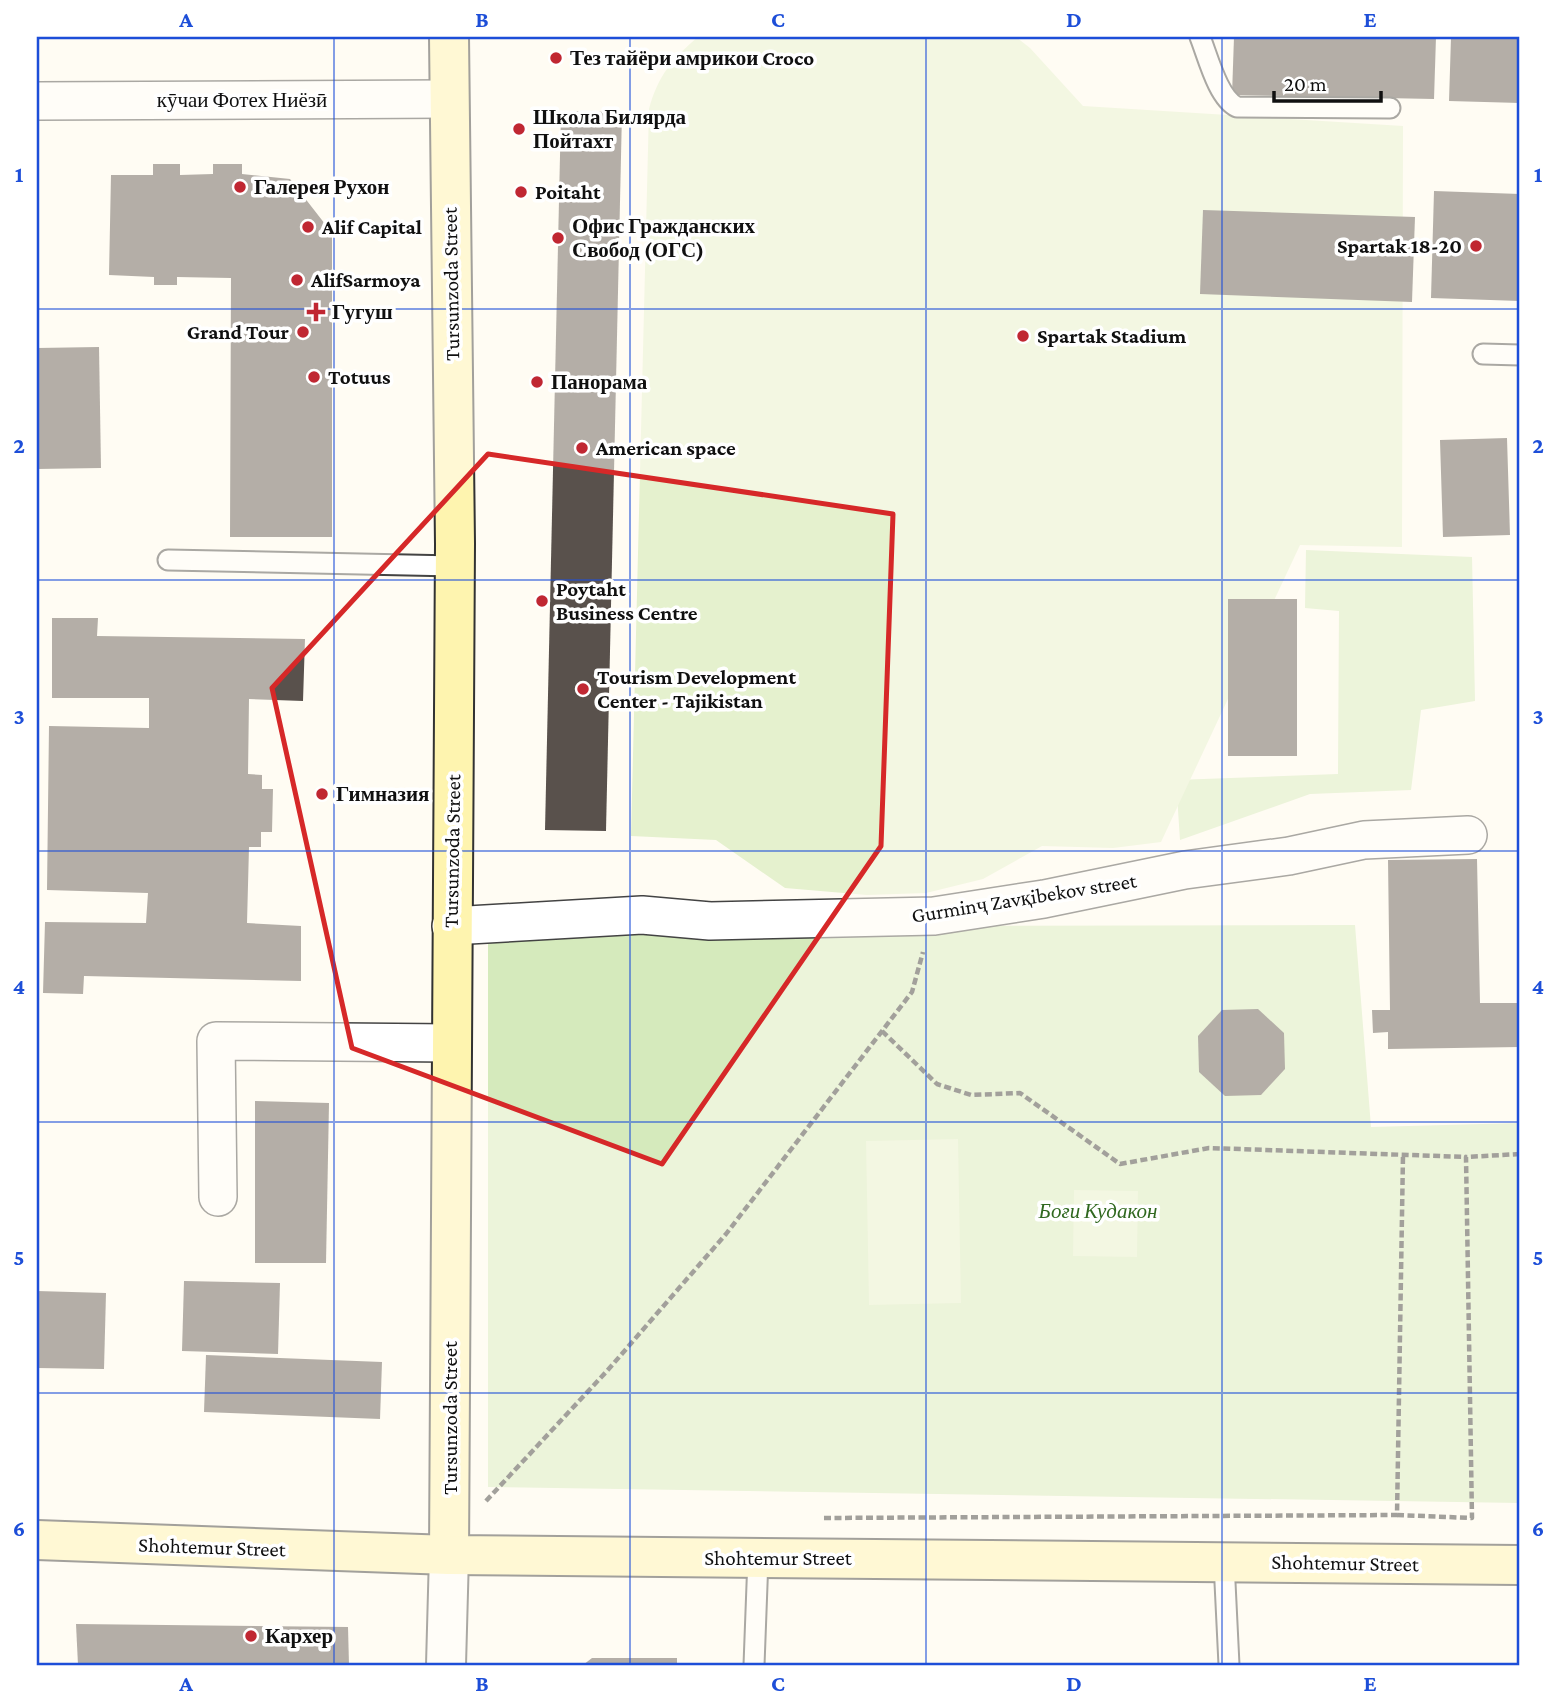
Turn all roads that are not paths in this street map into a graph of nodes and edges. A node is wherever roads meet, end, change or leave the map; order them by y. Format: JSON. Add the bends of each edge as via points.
{"nodes":[{"id":1,"x":449,"y":37,"type":"edge"},
{"id":2,"x":1200,"y":37,"type":"edge"},
{"id":3,"x":448,"y":99,"type":"junction"},
{"id":4,"x":37,"y":101,"type":"edge"},
{"id":5,"x":1390,"y":108,"type":"dead end"},
{"id":6,"x":1483,"y":354,"type":"dead end"},
{"id":7,"x":1520,"y":355,"type":"edge"},
{"id":8,"x":168,"y":560,"type":"dead end"},
{"id":9,"x":455,"y":566,"type":"junction"},
{"id":10,"x":1468,"y":835,"type":"dead end"},
{"id":11,"x":451,"y":926,"type":"junction"},
{"id":12,"x":451,"y":1043,"type":"junction"},
{"id":13,"x":218,"y":1197,"type":"dead end"},
{"id":14,"x":37,"y":1540,"type":"edge"},
{"id":15,"x":449,"y":1555,"type":"junction"},
{"id":16,"x":758,"y":1558,"type":"junction"},
{"id":17,"x":1224,"y":1562,"type":"junction"},
{"id":18,"x":1520,"y":1565,"type":"edge"},
{"id":19,"x":446,"y":1665,"type":"edge"},
{"id":20,"x":754,"y":1665,"type":"edge"},
{"id":21,"x":1229,"y":1665,"type":"edge"}],
"edges":[{"from":1,"to":3,"type":"main road","name":"Tursunzoda Street"},
{"from":2,"to":5,"type":"lane","via":[[1223,94],[1237,107]]},
{"from":3,"to":4,"type":"street","name":"кӯчаи Фотех Ниёзӣ"},
{"from":3,"to":9,"type":"main road","name":"Tursunzoda Street"},
{"from":6,"to":7,"type":"lane"},
{"from":8,"to":9,"type":"lane"},
{"from":9,"to":11,"type":"main road","name":"Tursunzoda Street"},
{"from":10,"to":11,"type":"street","name":"Gurminҷ Zavқibekov street","via":[[1364,840],[934,916],[710,921],[642,915]]},
{"from":11,"to":12,"type":"main road","name":"Tursunzoda Street"},
{"from":12,"to":13,"type":"street","via":[[216,1041]]},
{"from":12,"to":15,"type":"main road","name":"Tursunzoda Street"},
{"from":14,"to":15,"type":"main road","name":"Shohtemur Street"},
{"from":15,"to":16,"type":"main road","name":"Shohtemur Street"},
{"from":15,"to":19,"type":"street","name":"Tursunzoda Street"},
{"from":16,"to":17,"type":"main road","name":"Shohtemur Street"},
{"from":16,"to":20,"type":"lane"},
{"from":17,"to":18,"type":"main road","name":"Shohtemur Street"},
{"from":17,"to":21,"type":"lane"}]}
